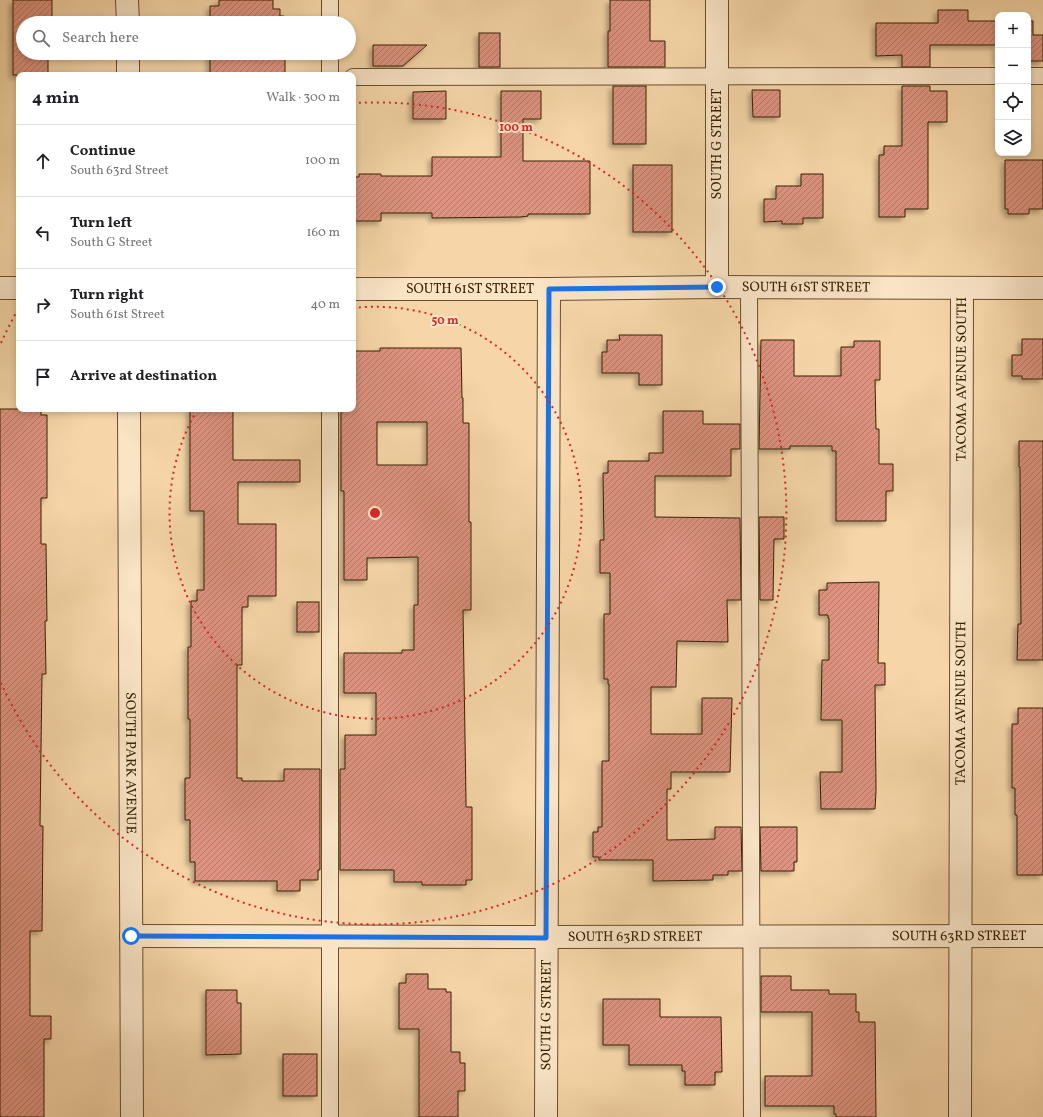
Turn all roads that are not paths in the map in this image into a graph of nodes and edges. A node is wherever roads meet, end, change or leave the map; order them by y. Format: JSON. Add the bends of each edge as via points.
{"nodes":[{"id":1,"x":127,"y":0,"type":"edge"},
{"id":2,"x":330,"y":0,"type":"edge"},
{"id":3,"x":717,"y":0,"type":"edge"},
{"id":4,"x":128,"y":16,"type":"edge"},
{"id":5,"x":330,"y":16,"type":"edge"},
{"id":6,"x":128,"y":60,"type":"edge"},
{"id":7,"x":330,"y":60,"type":"edge"},
{"id":8,"x":128,"y":72,"type":"edge"},
{"id":9,"x":330,"y":72,"type":"edge"},
{"id":10,"x":717,"y":76,"type":"junction"},
{"id":11,"x":995,"y":76,"type":"edge"},
{"id":12,"x":1031,"y":76,"type":"edge"},
{"id":13,"x":1043,"y":76,"type":"edge"},
{"id":14,"x":356,"y":77,"type":"edge"},
{"id":15,"x":717,"y":287,"type":"junction"},
{"id":16,"x":0,"y":288,"type":"edge"},
{"id":17,"x":16,"y":288,"type":"edge"},
{"id":18,"x":749,"y":288,"type":"junction"},
{"id":19,"x":962,"y":288,"type":"junction"},
{"id":20,"x":1043,"y":288,"type":"edge"},
{"id":21,"x":356,"y":289,"type":"edge"},
{"id":22,"x":549,"y":289,"type":"junction"},
{"id":23,"x":129,"y":412,"type":"edge"},
{"id":24,"x":330,"y":412,"type":"edge"},
{"id":25,"x":131,"y":936,"type":"junction"},
{"id":26,"x":961,"y":936,"type":"junction"},
{"id":27,"x":1043,"y":936,"type":"edge"},
{"id":28,"x":330,"y":937,"type":"junction"},
{"id":29,"x":752,"y":937,"type":"junction"},
{"id":30,"x":546,"y":938,"type":"junction"},
{"id":31,"x":132,"y":1117,"type":"edge"},
{"id":32,"x":330,"y":1117,"type":"edge"},
{"id":33,"x":546,"y":1117,"type":"edge"},
{"id":34,"x":752,"y":1117,"type":"edge"},
{"id":35,"x":960,"y":1117,"type":"edge"}],
"edges":[{"from":1,"to":4,"type":"street"},
{"from":2,"to":5,"type":"lane"},
{"from":3,"to":10,"type":"street","name":"SOUTH G STREET"},
{"from":6,"to":8,"type":"street"},
{"from":7,"to":9,"type":"lane"},
{"from":10,"to":11,"type":"lane"},
{"from":10,"to":14,"type":"lane"},
{"from":10,"to":15,"type":"street","name":"SOUTH G STREET"},
{"from":12,"to":13,"type":"lane"},
{"from":15,"to":18,"type":"street","name":"SOUTH 61ST STREET"},
{"from":15,"to":22,"type":"street","name":"SOUTH 61ST STREET"},
{"from":16,"to":17,"type":"street"},
{"from":18,"to":19,"type":"street","name":"SOUTH 61ST STREET"},
{"from":18,"to":29,"type":"lane"},
{"from":19,"to":20,"type":"street","name":"SOUTH 61ST STREET"},
{"from":19,"to":26,"type":"street","name":"TACOMA AVENUE SOUTH"},
{"from":21,"to":22,"type":"street","name":"SOUTH 61ST STREET"},
{"from":22,"to":30,"type":"street","name":"SOUTH G STREET"},
{"from":23,"to":25,"type":"street","name":"SOUTH PARK AVENUE"},
{"from":24,"to":28,"type":"lane"},
{"from":25,"to":28,"type":"street","name":"SOUTH 63RD STREET"},
{"from":25,"to":31,"type":"street","name":"SOUTH PARK AVENUE"},
{"from":26,"to":27,"type":"street","name":"SOUTH 63RD STREET"},
{"from":26,"to":29,"type":"street","name":"SOUTH 63RD STREET"},
{"from":26,"to":35,"type":"street","name":"TACOMA AVENUE SOUTH"},
{"from":28,"to":30,"type":"street","name":"SOUTH 63RD STREET"},
{"from":28,"to":32,"type":"lane"},
{"from":29,"to":30,"type":"street","name":"SOUTH 63RD STREET"},
{"from":29,"to":34,"type":"lane"},
{"from":30,"to":33,"type":"street","name":"SOUTH G STREET"}]}
